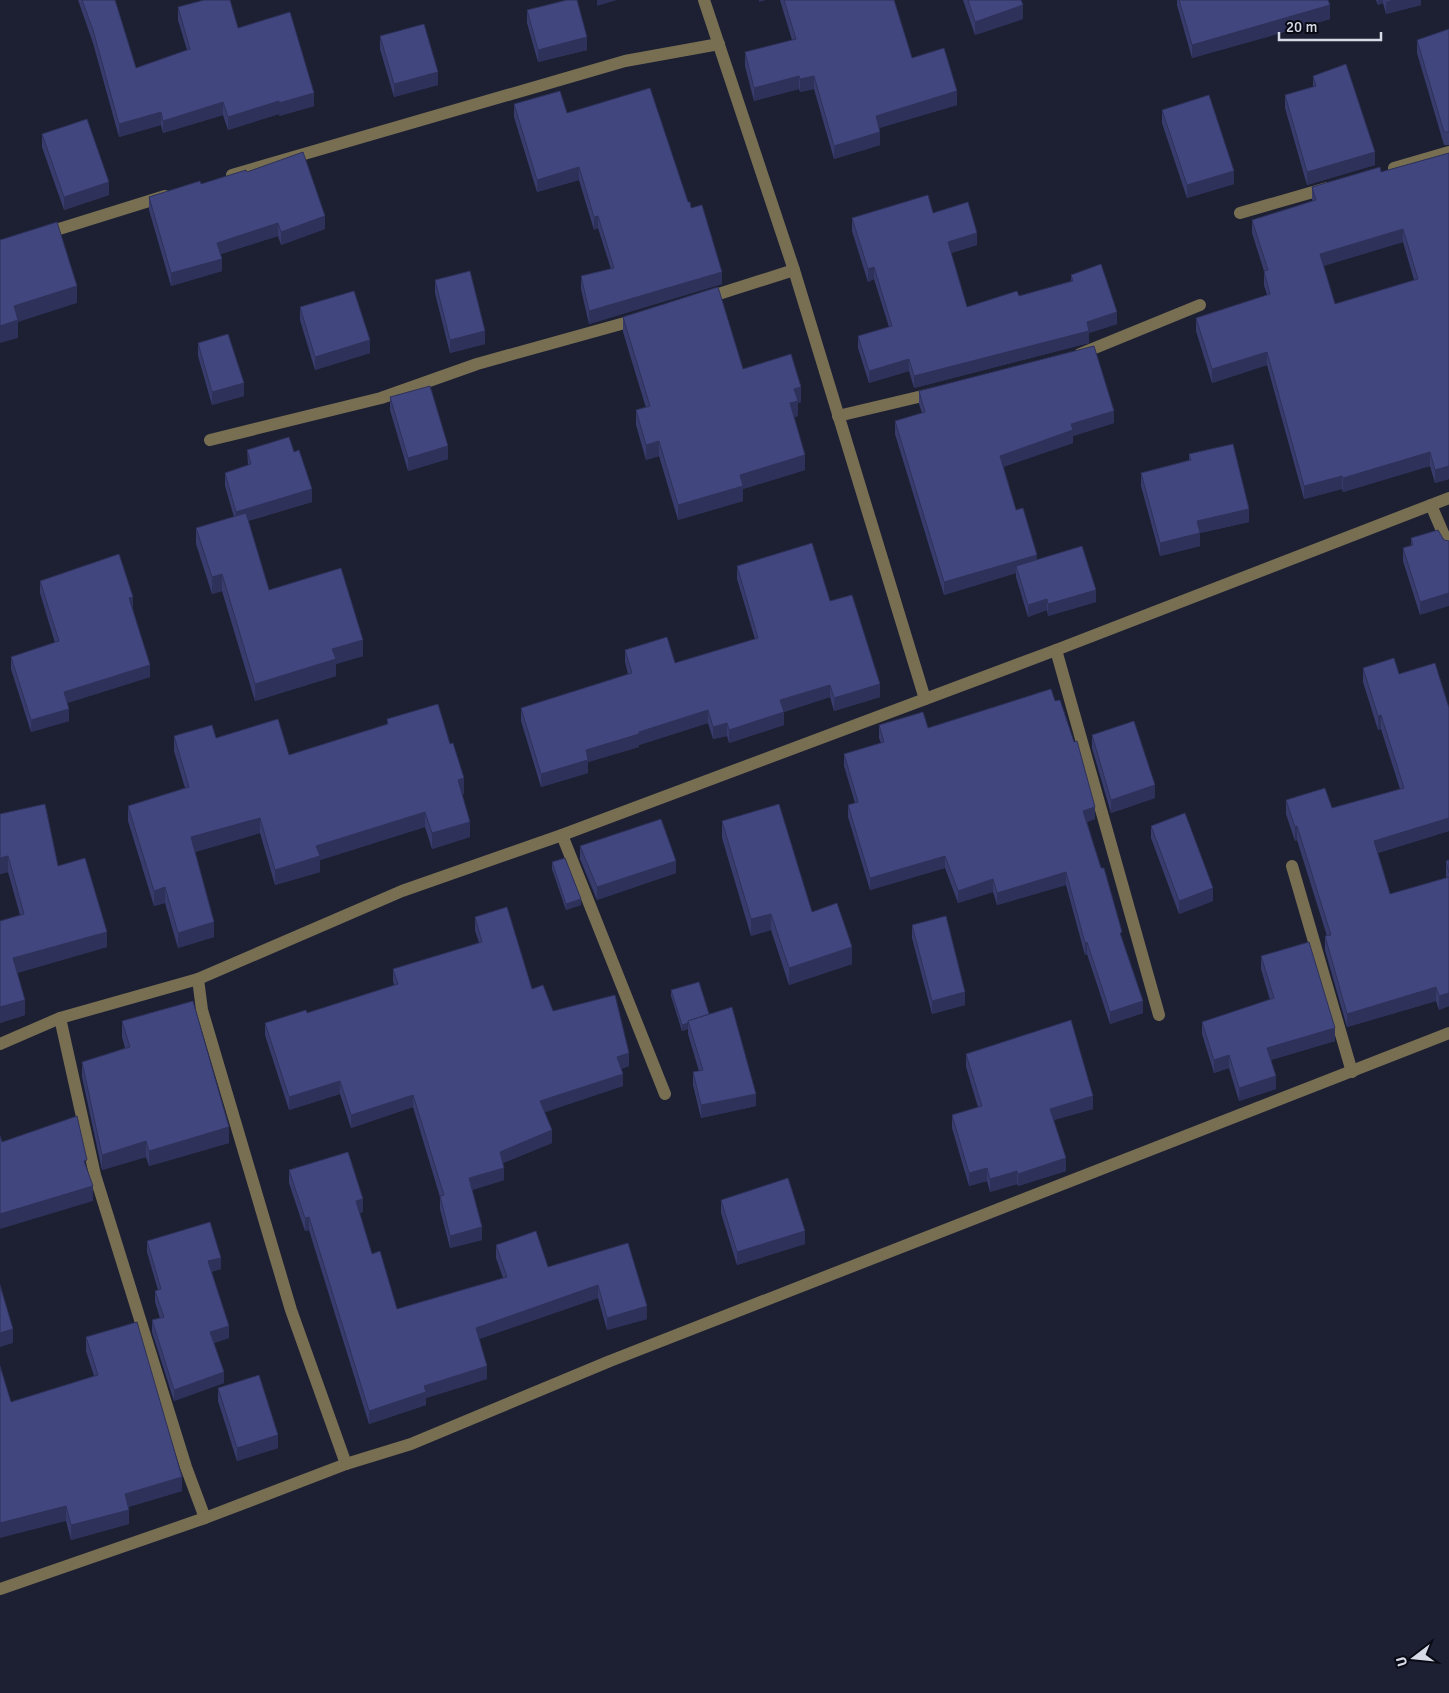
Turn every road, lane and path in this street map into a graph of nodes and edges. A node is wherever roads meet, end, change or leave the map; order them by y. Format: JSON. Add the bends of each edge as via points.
{"nodes":[{"id":1,"x":704,"y":0,"type":"edge"},
{"id":2,"x":719,"y":44,"type":"junction"},
{"id":3,"x":1449,"y":152,"type":"edge"},
{"id":4,"x":1382,"y":172,"type":"edge"},
{"id":5,"x":219,"y":179,"type":"edge"},
{"id":6,"x":1335,"y":185,"type":"edge"},
{"id":7,"x":181,"y":191,"type":"edge"},
{"id":8,"x":1240,"y":213,"type":"dead end"},
{"id":9,"x":29,"y":238,"type":"edge"},
{"id":10,"x":794,"y":270,"type":"junction"},
{"id":11,"x":695,"y":301,"type":"edge"},
{"id":12,"x":1200,"y":305,"type":"dead end"},
{"id":13,"x":650,"y":316,"type":"edge"},
{"id":14,"x":1069,"y":357,"type":"edge"},
{"id":15,"x":946,"y":390,"type":"edge"},
{"id":16,"x":838,"y":416,"type":"junction"},
{"id":17,"x":210,"y":440,"type":"dead end"},
{"id":18,"x":1449,"y":498,"type":"edge"},
{"id":19,"x":1431,"y":505,"type":"junction"},
{"id":20,"x":1449,"y":548,"type":"edge"},
{"id":21,"x":1056,"y":650,"type":"junction"},
{"id":22,"x":925,"y":699,"type":"junction"},
{"id":23,"x":562,"y":835,"type":"junction"},
{"id":24,"x":1292,"y":866,"type":"dead end"},
{"id":25,"x":198,"y":979,"type":"junction"},
{"id":26,"x":1159,"y":1015,"type":"dead end"},
{"id":27,"x":60,"y":1018,"type":"junction"},
{"id":28,"x":1449,"y":1033,"type":"edge"},
{"id":29,"x":0,"y":1044,"type":"edge"},
{"id":30,"x":1352,"y":1072,"type":"junction"},
{"id":31,"x":665,"y":1094,"type":"dead end"},
{"id":32,"x":346,"y":1464,"type":"junction"},
{"id":33,"x":205,"y":1518,"type":"junction"},
{"id":34,"x":0,"y":1588,"type":"edge"}],
"edges":[{"from":1,"to":2,"type":"street"},
{"from":2,"to":5,"type":"street","via":[[625,61]]},
{"from":2,"to":10,"type":"street"},
{"from":3,"to":4,"type":"street"},
{"from":6,"to":8,"type":"street"},
{"from":7,"to":9,"type":"street"},
{"from":10,"to":11,"type":"street"},
{"from":10,"to":16,"type":"street"},
{"from":12,"to":14,"type":"street"},
{"from":13,"to":17,"type":"street","via":[[477,364],[381,398]]},
{"from":15,"to":16,"type":"street"},
{"from":16,"to":22,"type":"street"},
{"from":18,"to":19,"type":"street"},
{"from":19,"to":20,"type":"street"},
{"from":19,"to":21,"type":"street"},
{"from":21,"to":22,"type":"street"},
{"from":21,"to":26,"type":"street"},
{"from":22,"to":23,"type":"street"},
{"from":23,"to":25,"type":"street","via":[[402,891]]},
{"from":23,"to":31,"type":"street"},
{"from":24,"to":30,"type":"street"},
{"from":25,"to":27,"type":"street"},
{"from":25,"to":32,"type":"street","via":[[202,1010],[291,1310]]},
{"from":27,"to":29,"type":"street"},
{"from":27,"to":33,"type":"street","via":[[95,1175],[186,1467]]},
{"from":28,"to":30,"type":"street"},
{"from":30,"to":32,"type":"street","via":[[610,1361],[411,1444]]},
{"from":32,"to":33,"type":"street"},
{"from":33,"to":34,"type":"street"}]}
